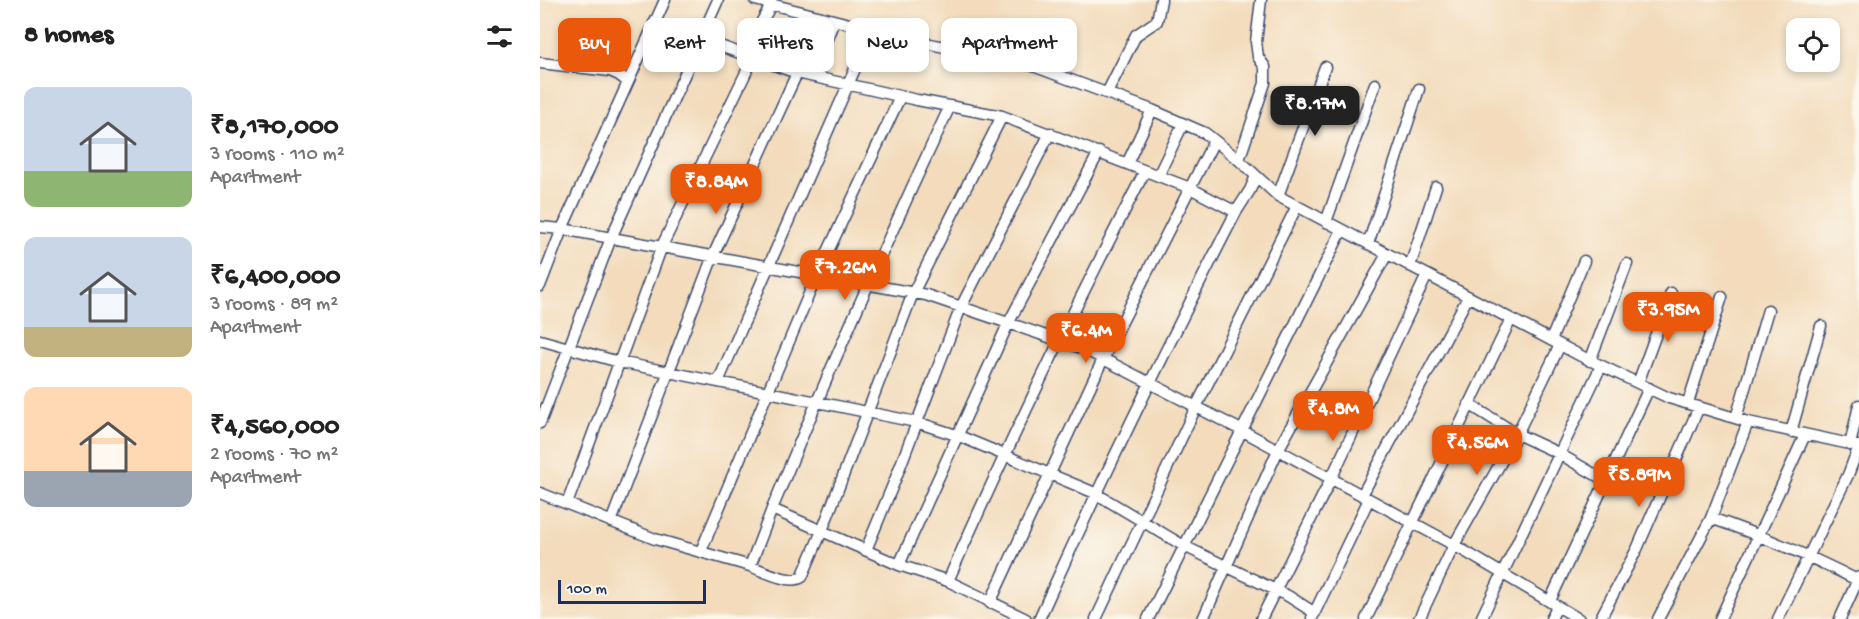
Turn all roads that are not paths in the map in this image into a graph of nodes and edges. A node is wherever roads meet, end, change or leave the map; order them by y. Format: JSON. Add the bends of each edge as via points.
{"nodes":[{"id":1,"x":665,"y":0,"type":"edge"},
{"id":2,"x":718,"y":0,"type":"edge"},
{"id":3,"x":755,"y":0,"type":"edge"},
{"id":4,"x":1161,"y":0,"type":"edge"},
{"id":5,"x":1261,"y":0,"type":"edge"},
{"id":6,"x":771,"y":5,"type":"junction"},
{"id":7,"x":656,"y":18,"type":"edge"},
{"id":8,"x":710,"y":18,"type":"edge"},
{"id":9,"x":765,"y":18,"type":"edge"},
{"id":10,"x":822,"y":18,"type":"edge"},
{"id":11,"x":834,"y":21,"type":"edge"},
{"id":12,"x":846,"y":24,"type":"edge"},
{"id":13,"x":929,"y":43,"type":"edge"},
{"id":14,"x":643,"y":48,"type":"edge"},
{"id":15,"x":540,"y":63,"type":"edge"},
{"id":16,"x":1325,"y":68,"type":"dead end"},
{"id":17,"x":686,"y":72,"type":"edge"},
{"id":18,"x":741,"y":72,"type":"edge"},
{"id":19,"x":794,"y":72,"type":"edge"},
{"id":20,"x":814,"y":72,"type":"edge"},
{"id":21,"x":854,"y":72,"type":"edge"},
{"id":22,"x":797,"y":73,"type":"junction"},
{"id":23,"x":812,"y":76,"type":"junction"},
{"id":24,"x":628,"y":82,"type":"junction"},
{"id":25,"x":1375,"y":84,"type":"dead end"},
{"id":26,"x":848,"y":85,"type":"junction"},
{"id":27,"x":1419,"y":89,"type":"dead end"},
{"id":28,"x":1107,"y":93,"type":"junction"},
{"id":29,"x":900,"y":97,"type":"junction"},
{"id":30,"x":950,"y":106,"type":"junction"},
{"id":31,"x":1152,"y":110,"type":"junction"},
{"id":32,"x":1002,"y":116,"type":"junction"},
{"id":33,"x":1183,"y":124,"type":"junction"},
{"id":34,"x":1050,"y":133,"type":"junction"},
{"id":35,"x":1214,"y":141,"type":"junction"},
{"id":36,"x":1099,"y":152,"type":"junction"},
{"id":37,"x":1239,"y":160,"type":"junction"},
{"id":38,"x":1127,"y":164,"type":"junction"},
{"id":39,"x":1145,"y":171,"type":"junction"},
{"id":40,"x":1158,"y":176,"type":"junction"},
{"id":41,"x":1256,"y":176,"type":"junction"},
{"id":42,"x":1436,"y":187,"type":"dead end"},
{"id":43,"x":1190,"y":188,"type":"junction"},
{"id":44,"x":1278,"y":196,"type":"junction"},
{"id":45,"x":1297,"y":206,"type":"junction"},
{"id":46,"x":1236,"y":212,"type":"junction"},
{"id":47,"x":1326,"y":222,"type":"junction"},
{"id":48,"x":540,"y":227,"type":"edge"},
{"id":49,"x":562,"y":229,"type":"junction"},
{"id":50,"x":1342,"y":230,"type":"junction"},
{"id":51,"x":611,"y":238,"type":"junction"},
{"id":52,"x":1368,"y":244,"type":"junction"},
{"id":53,"x":662,"y":246,"type":"junction"},
{"id":54,"x":1387,"y":254,"type":"junction"},
{"id":55,"x":713,"y":256,"type":"junction"},
{"id":56,"x":1584,"y":261,"type":"dead end"},
{"id":57,"x":1627,"y":264,"type":"dead end"},
{"id":58,"x":767,"y":266,"type":"junction"},
{"id":59,"x":1410,"y":266,"type":"junction"},
{"id":60,"x":817,"y":275,"type":"junction"},
{"id":61,"x":1427,"y":275,"type":"junction"},
{"id":62,"x":868,"y":285,"type":"junction"},
{"id":63,"x":540,"y":286,"type":"edge"},
{"id":64,"x":912,"y":293,"type":"junction"},
{"id":65,"x":1671,"y":293,"type":"dead end"},
{"id":66,"x":1468,"y":297,"type":"junction"},
{"id":67,"x":1722,"y":297,"type":"dead end"},
{"id":68,"x":961,"y":307,"type":"junction"},
{"id":69,"x":1768,"y":310,"type":"dead end"},
{"id":70,"x":1511,"y":319,"type":"junction"},
{"id":71,"x":1008,"y":324,"type":"junction"},
{"id":72,"x":1821,"y":326,"type":"dead end"},
{"id":73,"x":540,"y":340,"type":"edge"},
{"id":74,"x":1058,"y":340,"type":"junction"},
{"id":75,"x":1556,"y":343,"type":"junction"},
{"id":76,"x":569,"y":348,"type":"junction"},
{"id":77,"x":1103,"y":360,"type":"junction"},
{"id":78,"x":619,"y":362,"type":"junction"},
{"id":79,"x":1596,"y":363,"type":"junction"},
{"id":80,"x":668,"y":371,"type":"junction"},
{"id":81,"x":718,"y":382,"type":"junction"},
{"id":82,"x":1148,"y":383,"type":"junction"},
{"id":83,"x":1638,"y":383,"type":"junction"},
{"id":84,"x":1649,"y":388,"type":"junction"},
{"id":85,"x":768,"y":393,"type":"junction"},
{"id":86,"x":816,"y":402,"type":"junction"},
{"id":87,"x":1469,"y":404,"type":"junction"},
{"id":88,"x":1693,"y":405,"type":"junction"},
{"id":89,"x":1859,"y":405,"type":"edge"},
{"id":90,"x":1196,"y":407,"type":"junction"},
{"id":91,"x":867,"y":412,"type":"junction"},
{"id":92,"x":1736,"y":418,"type":"junction"},
{"id":93,"x":916,"y":422,"type":"junction"},
{"id":94,"x":1748,"y":422,"type":"junction"},
{"id":95,"x":540,"y":423,"type":"edge"},
{"id":96,"x":1243,"y":431,"type":"junction"},
{"id":97,"x":1791,"y":432,"type":"junction"},
{"id":98,"x":1516,"y":434,"type":"junction"},
{"id":99,"x":1805,"y":435,"type":"junction"},
{"id":100,"x":959,"y":436,"type":"junction"},
{"id":101,"x":1856,"y":446,"type":"edge"},
{"id":102,"x":1278,"y":450,"type":"junction"},
{"id":103,"x":1558,"y":453,"type":"junction"},
{"id":104,"x":1004,"y":455,"type":"junction"},
{"id":105,"x":1050,"y":475,"type":"junction"},
{"id":106,"x":1331,"y":479,"type":"junction"},
{"id":107,"x":1606,"y":481,"type":"junction"},
{"id":108,"x":1095,"y":493,"type":"junction"},
{"id":109,"x":540,"y":494,"type":"edge"},
{"id":110,"x":1366,"y":497,"type":"junction"},
{"id":111,"x":567,"y":504,"type":"junction"},
{"id":112,"x":772,"y":509,"type":"junction"},
{"id":113,"x":1711,"y":518,"type":"junction"},
{"id":114,"x":1142,"y":520,"type":"junction"},
{"id":115,"x":611,"y":522,"type":"junction"},
{"id":116,"x":1412,"y":522,"type":"junction"},
{"id":117,"x":822,"y":531,"type":"junction"},
{"id":118,"x":1760,"y":535,"type":"junction"},
{"id":119,"x":1455,"y":545,"type":"junction"},
{"id":120,"x":1184,"y":546,"type":"junction"},
{"id":121,"x":866,"y":550,"type":"junction"},
{"id":122,"x":701,"y":551,"type":"junction"},
{"id":123,"x":1809,"y":555,"type":"junction"},
{"id":124,"x":899,"y":565,"type":"junction"},
{"id":125,"x":750,"y":566,"type":"junction"},
{"id":126,"x":1227,"y":567,"type":"junction"},
{"id":127,"x":1502,"y":573,"type":"junction"},
{"id":128,"x":1859,"y":579,"type":"edge"},
{"id":129,"x":948,"y":581,"type":"junction"},
{"id":130,"x":1275,"y":589,"type":"junction"},
{"id":131,"x":990,"y":603,"type":"junction"},
{"id":132,"x":1554,"y":604,"type":"junction"},
{"id":133,"x":1313,"y":616,"type":"edge"},
{"id":134,"x":1026,"y":619,"type":"edge"},
{"id":135,"x":1039,"y":619,"type":"edge"},
{"id":136,"x":1096,"y":619,"type":"edge"},
{"id":137,"x":1148,"y":619,"type":"edge"},
{"id":138,"x":1203,"y":619,"type":"edge"},
{"id":139,"x":1261,"y":619,"type":"edge"},
{"id":140,"x":1366,"y":619,"type":"edge"},
{"id":141,"x":1419,"y":619,"type":"edge"},
{"id":142,"x":1481,"y":619,"type":"edge"},
{"id":143,"x":1551,"y":619,"type":"edge"},
{"id":144,"x":1579,"y":619,"type":"edge"},
{"id":145,"x":1600,"y":619,"type":"edge"},
{"id":146,"x":1658,"y":619,"type":"edge"},
{"id":147,"x":1720,"y":619,"type":"edge"},
{"id":148,"x":1778,"y":619,"type":"edge"},
{"id":149,"x":1840,"y":619,"type":"edge"}],
"edges":[{"from":1,"to":7,"type":"street"},
{"from":2,"to":8,"type":"street"},
{"from":3,"to":6,"type":"street"},
{"from":4,"to":28,"type":"street","via":[[1157,21],[1136,34]]},
{"from":5,"to":37,"type":"street","via":[[1256,42],[1258,57],[1265,67],[1265,83]]},
{"from":6,"to":9,"type":"street"},
{"from":6,"to":10,"type":"street"},
{"from":11,"to":12,"type":"street"},
{"from":13,"to":28,"type":"street","via":[[1033,66]]},
{"from":14,"to":24,"type":"street"},
{"from":15,"to":24,"type":"street","via":[[610,71]]},
{"from":16,"to":44,"type":"street"},
{"from":17,"to":51,"type":"street"},
{"from":18,"to":53,"type":"street"},
{"from":19,"to":22,"type":"street"},
{"from":20,"to":23,"type":"street"},
{"from":21,"to":26,"type":"street"},
{"from":22,"to":23,"type":"street"},
{"from":22,"to":55,"type":"street"},
{"from":23,"to":26,"type":"street"},
{"from":24,"to":49,"type":"street"},
{"from":25,"to":47,"type":"street"},
{"from":26,"to":29,"type":"street"},
{"from":26,"to":58,"type":"street"},
{"from":27,"to":52,"type":"street"},
{"from":28,"to":31,"type":"street"},
{"from":29,"to":30,"type":"street"},
{"from":29,"to":60,"type":"street"},
{"from":30,"to":32,"type":"street"},
{"from":30,"to":62,"type":"street"},
{"from":31,"to":33,"type":"street"},
{"from":31,"to":38,"type":"street"},
{"from":32,"to":34,"type":"street"},
{"from":32,"to":64,"type":"street"},
{"from":33,"to":35,"type":"street"},
{"from":33,"to":40,"type":"street"},
{"from":34,"to":36,"type":"street"},
{"from":34,"to":68,"type":"street"},
{"from":35,"to":37,"type":"street"},
{"from":35,"to":43,"type":"street"},
{"from":36,"to":38,"type":"street"},
{"from":36,"to":71,"type":"street"},
{"from":37,"to":41,"type":"street"},
{"from":38,"to":39,"type":"street"},
{"from":39,"to":40,"type":"street"},
{"from":39,"to":74,"type":"street"},
{"from":40,"to":43,"type":"street"},
{"from":41,"to":44,"type":"street"},
{"from":41,"to":46,"type":"street"},
{"from":42,"to":59,"type":"street"},
{"from":43,"to":46,"type":"street"},
{"from":43,"to":77,"type":"street"},
{"from":44,"to":45,"type":"street"},
{"from":45,"to":47,"type":"street"},
{"from":45,"to":90,"type":"street"},
{"from":46,"to":82,"type":"street"},
{"from":47,"to":50,"type":"street"},
{"from":48,"to":49,"type":"street"},
{"from":49,"to":51,"type":"street"},
{"from":49,"to":63,"type":"street"},
{"from":50,"to":52,"type":"street"},
{"from":50,"to":96,"type":"street"},
{"from":51,"to":53,"type":"street"},
{"from":51,"to":76,"type":"street"},
{"from":52,"to":54,"type":"street"},
{"from":53,"to":55,"type":"street"},
{"from":53,"to":78,"type":"street"},
{"from":54,"to":59,"type":"street"},
{"from":54,"to":102,"type":"street"},
{"from":55,"to":58,"type":"street"},
{"from":55,"to":80,"type":"street"},
{"from":56,"to":75,"type":"street"},
{"from":57,"to":79,"type":"street"},
{"from":58,"to":60,"type":"street"},
{"from":58,"to":81,"type":"street"},
{"from":59,"to":61,"type":"street"},
{"from":60,"to":62,"type":"street"},
{"from":60,"to":85,"type":"street"},
{"from":61,"to":66,"type":"street"},
{"from":61,"to":106,"type":"street"},
{"from":62,"to":64,"type":"street"},
{"from":62,"to":86,"type":"street"},
{"from":64,"to":68,"type":"street"},
{"from":64,"to":91,"type":"street"},
{"from":65,"to":83,"type":"street"},
{"from":66,"to":70,"type":"street"},
{"from":66,"to":110,"type":"street"},
{"from":67,"to":88,"type":"street"},
{"from":68,"to":71,"type":"street"},
{"from":68,"to":93,"type":"street"},
{"from":69,"to":92,"type":"street"},
{"from":70,"to":75,"type":"street"},
{"from":70,"to":87,"type":"street"},
{"from":71,"to":74,"type":"street"},
{"from":71,"to":100,"type":"street"},
{"from":72,"to":97,"type":"street"},
{"from":73,"to":76,"type":"street"},
{"from":74,"to":77,"type":"street"},
{"from":74,"to":104,"type":"street"},
{"from":75,"to":79,"type":"street"},
{"from":75,"to":98,"type":"street"},
{"from":76,"to":78,"type":"street"},
{"from":76,"to":95,"type":"street"},
{"from":77,"to":82,"type":"street"},
{"from":77,"to":105,"type":"street"},
{"from":78,"to":80,"type":"street"},
{"from":78,"to":111,"type":"street"},
{"from":79,"to":83,"type":"street"},
{"from":79,"to":103,"type":"street"},
{"from":80,"to":81,"type":"street"},
{"from":80,"to":115,"type":"street"},
{"from":81,"to":85,"type":"street"},
{"from":82,"to":90,"type":"street"},
{"from":82,"to":108,"type":"street"},
{"from":83,"to":84,"type":"street"},
{"from":84,"to":88,"type":"street"},
{"from":84,"to":107,"type":"street"},
{"from":85,"to":86,"type":"street"},
{"from":85,"to":122,"type":"street"},
{"from":86,"to":91,"type":"street"},
{"from":86,"to":112,"type":"street"},
{"from":87,"to":98,"type":"street"},
{"from":87,"to":116,"type":"street"},
{"from":88,"to":92,"type":"street"},
{"from":88,"to":145,"type":"street","via":[[1637,549]]},
{"from":89,"to":101,"type":"street"},
{"from":90,"to":96,"type":"street"},
{"from":90,"to":114,"type":"street"},
{"from":91,"to":93,"type":"street"},
{"from":91,"to":117,"type":"street"},
{"from":92,"to":94,"type":"street"},
{"from":93,"to":100,"type":"street"},
{"from":93,"to":121,"type":"street"},
{"from":94,"to":97,"type":"street"},
{"from":94,"to":113,"type":"street"},
{"from":96,"to":102,"type":"street"},
{"from":96,"to":120,"type":"street"},
{"from":97,"to":99,"type":"street"},
{"from":98,"to":103,"type":"street"},
{"from":98,"to":119,"type":"street"},
{"from":99,"to":101,"type":"street"},
{"from":99,"to":118,"type":"street"},
{"from":100,"to":104,"type":"street"},
{"from":100,"to":124,"type":"street"},
{"from":101,"to":123,"type":"street","via":[[1848,475]]},
{"from":102,"to":106,"type":"street"},
{"from":102,"to":126,"type":"street"},
{"from":103,"to":107,"type":"street"},
{"from":103,"to":127,"type":"street"},
{"from":104,"to":105,"type":"street"},
{"from":104,"to":129,"type":"street"},
{"from":105,"to":108,"type":"street"},
{"from":105,"to":131,"type":"street"},
{"from":106,"to":110,"type":"street"},
{"from":106,"to":130,"type":"street"},
{"from":107,"to":132,"type":"street"},
{"from":108,"to":114,"type":"street"},
{"from":108,"to":135,"type":"street"},
{"from":109,"to":111,"type":"street"},
{"from":110,"to":116,"type":"street"},
{"from":110,"to":133,"type":"street"},
{"from":111,"to":115,"type":"street"},
{"from":112,"to":117,"type":"street"},
{"from":112,"to":125,"type":"street"},
{"from":113,"to":118,"type":"street"},
{"from":113,"to":146,"type":"street"},
{"from":114,"to":120,"type":"street"},
{"from":114,"to":136,"type":"street"},
{"from":115,"to":122,"type":"street"},
{"from":116,"to":119,"type":"street"},
{"from":116,"to":140,"type":"street"},
{"from":117,"to":121,"type":"street"},
{"from":117,"to":125,"type":"street","via":[[799,579],[791,580]]},
{"from":118,"to":123,"type":"street"},
{"from":118,"to":147,"type":"street"},
{"from":119,"to":127,"type":"street"},
{"from":119,"to":141,"type":"street"},
{"from":120,"to":126,"type":"street"},
{"from":120,"to":137,"type":"street"},
{"from":121,"to":124,"type":"street"},
{"from":122,"to":125,"type":"street"},
{"from":123,"to":128,"type":"street"},
{"from":123,"to":148,"type":"street"},
{"from":124,"to":129,"type":"street"},
{"from":126,"to":130,"type":"street"},
{"from":126,"to":138,"type":"street"},
{"from":127,"to":132,"type":"street"},
{"from":127,"to":142,"type":"street"},
{"from":128,"to":149,"type":"street"},
{"from":129,"to":131,"type":"street"},
{"from":130,"to":133,"type":"street"},
{"from":130,"to":139,"type":"street"},
{"from":131,"to":134,"type":"street"},
{"from":132,"to":143,"type":"street"},
{"from":132,"to":144,"type":"street"}]}
